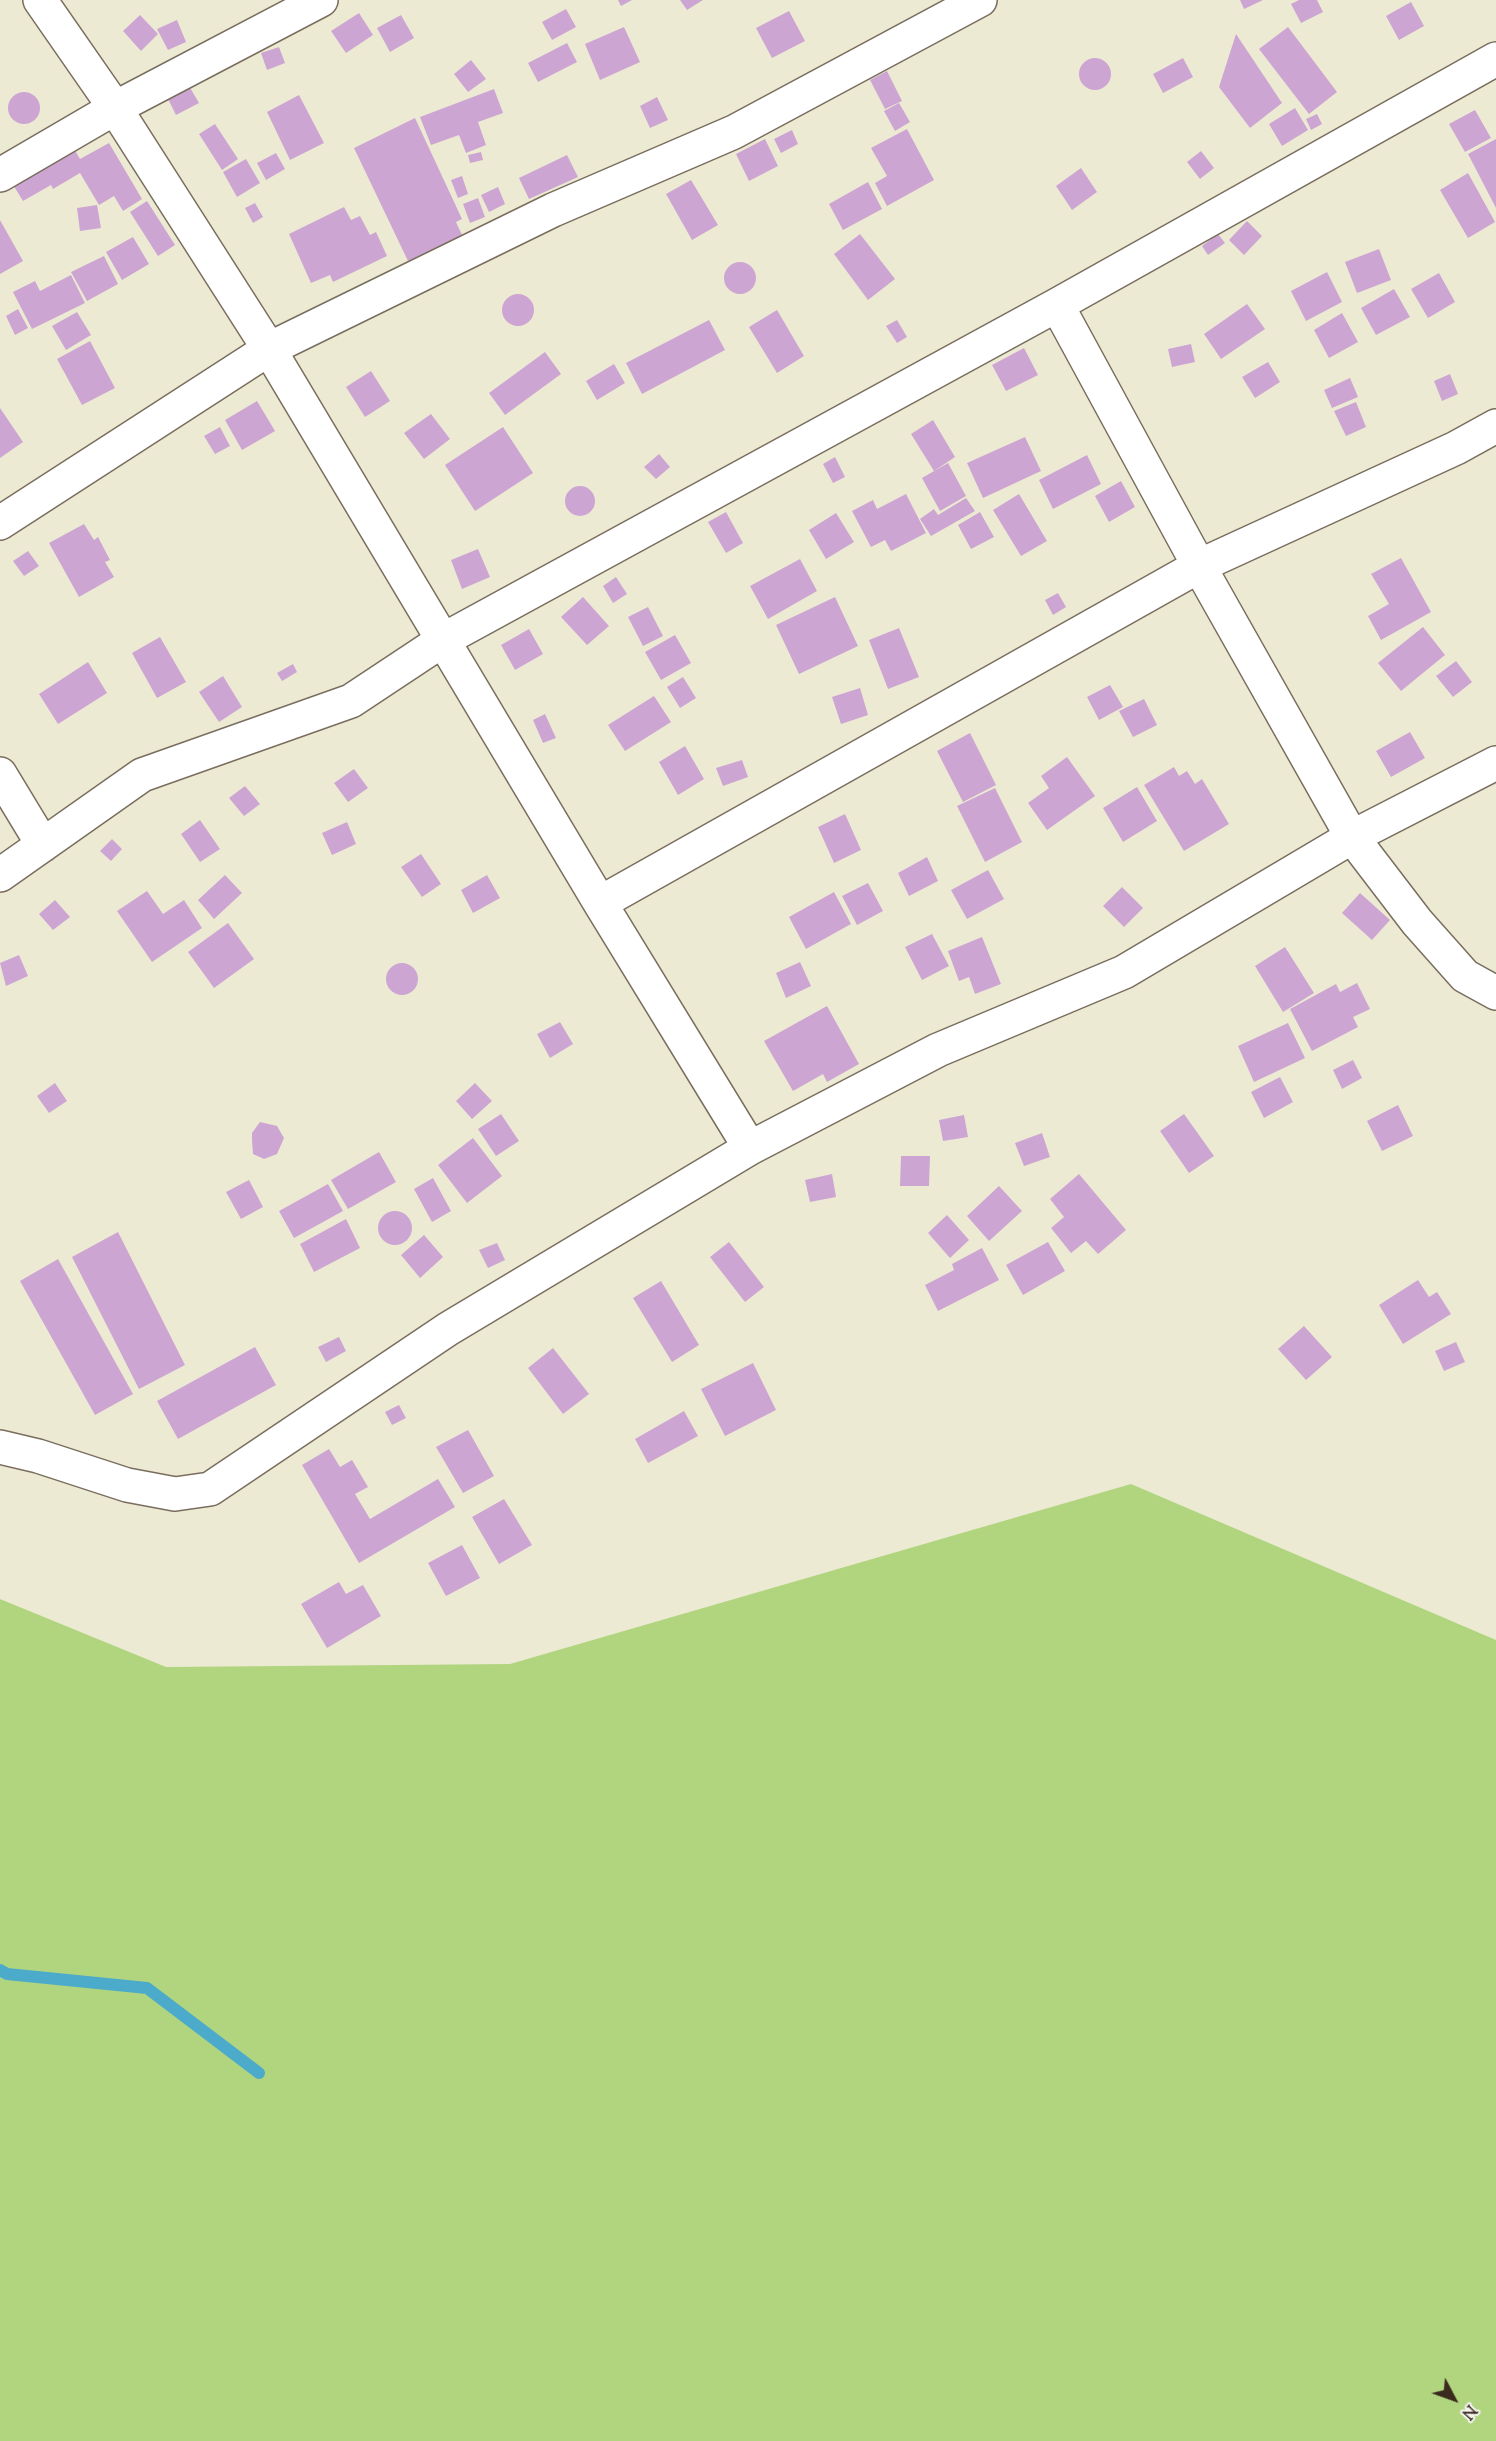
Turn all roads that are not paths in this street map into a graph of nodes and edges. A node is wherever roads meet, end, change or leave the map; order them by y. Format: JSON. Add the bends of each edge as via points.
{"nodes":[{"id":1,"x":40,"y":0,"type":"edge"},
{"id":2,"x":321,"y":0,"type":"edge"},
{"id":3,"x":980,"y":0,"type":"edge"},
{"id":4,"x":1496,"y":59,"type":"edge"},
{"id":5,"x":116,"y":108,"type":"junction"},
{"id":6,"x":0,"y":175,"type":"edge"},
{"id":7,"x":1057,"y":305,"type":"junction"},
{"id":8,"x":269,"y":349,"type":"junction"},
{"id":9,"x":1496,"y":426,"type":"edge"},
{"id":10,"x":0,"y":522,"type":"edge"},
{"id":11,"x":1199,"y":566,"type":"junction"},
{"id":12,"x":443,"y":640,"type":"junction"},
{"id":13,"x":1496,"y":763,"type":"edge"},
{"id":14,"x":0,"y":774,"type":"edge"},
{"id":15,"x":1352,"y":837,"type":"junction"},
{"id":16,"x":43,"y":845,"type":"junction"},
{"id":17,"x":0,"y":875,"type":"edge"},
{"id":18,"x":600,"y":903,"type":"junction"},
{"id":19,"x":1496,"y":993,"type":"edge"},
{"id":20,"x":750,"y":1148,"type":"junction"},
{"id":21,"x":0,"y":1447,"type":"edge"}],
"edges":[{"from":1,"to":5,"type":"street"},
{"from":2,"to":5,"type":"street"},
{"from":3,"to":8,"type":"street","via":[[734,132],[553,210]]},
{"from":4,"to":7,"type":"street"},
{"from":5,"to":6,"type":"street"},
{"from":5,"to":8,"type":"street"},
{"from":7,"to":11,"type":"street"},
{"from":7,"to":12,"type":"street"},
{"from":8,"to":10,"type":"street"},
{"from":8,"to":12,"type":"street"},
{"from":9,"to":11,"type":"street"},
{"from":11,"to":15,"type":"street"},
{"from":11,"to":18,"type":"street"},
{"from":12,"to":16,"type":"street","via":[[351,701],[142,775]]},
{"from":12,"to":18,"type":"street"},
{"from":13,"to":15,"type":"street"},
{"from":14,"to":16,"type":"street"},
{"from":15,"to":19,"type":"street","via":[[1417,922],[1465,976]]},
{"from":15,"to":20,"type":"street","via":[[1124,972],[938,1050]]},
{"from":16,"to":17,"type":"street"},
{"from":18,"to":20,"type":"street"},
{"from":20,"to":21,"type":"street","via":[[448,1329],[210,1489],[175,1494],[127,1485]]}]}
